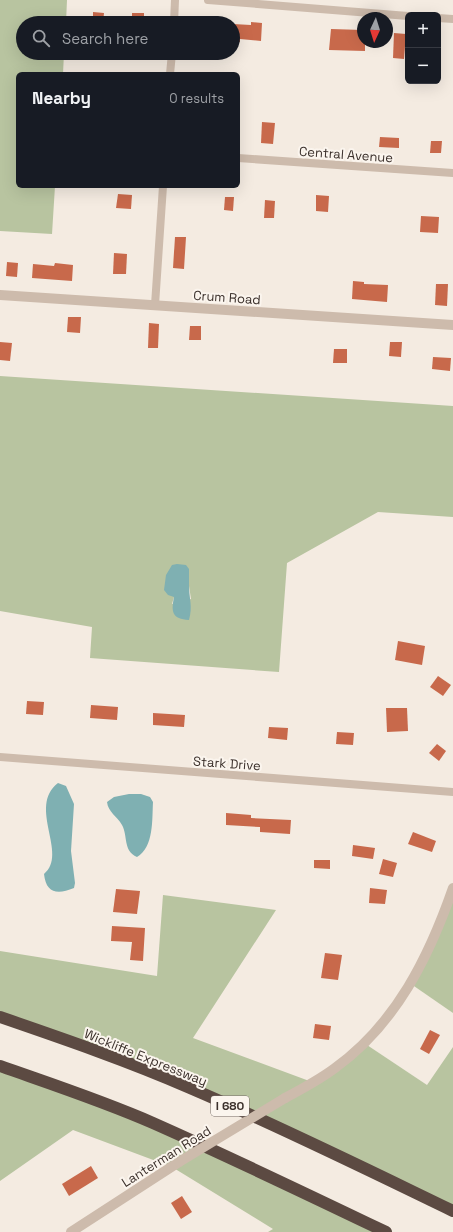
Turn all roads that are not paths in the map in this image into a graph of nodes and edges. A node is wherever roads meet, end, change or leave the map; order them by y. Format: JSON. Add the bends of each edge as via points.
{"nodes":[{"id":1,"x":175,"y":0,"type":"edge"},
{"id":2,"x":208,"y":0,"type":"edge"},
{"id":3,"x":174,"y":16,"type":"edge"},
{"id":4,"x":405,"y":16,"type":"edge"},
{"id":5,"x":441,"y":18,"type":"edge"},
{"id":6,"x":453,"y":19,"type":"edge"},
{"id":7,"x":171,"y":60,"type":"edge"},
{"id":8,"x":170,"y":72,"type":"edge"},
{"id":9,"x":240,"y":158,"type":"edge"},
{"id":10,"x":453,"y":173,"type":"edge"},
{"id":11,"x":163,"y":188,"type":"edge"},
{"id":12,"x":0,"y":295,"type":"edge"},
{"id":13,"x":155,"y":305,"type":"junction"},
{"id":14,"x":453,"y":325,"type":"edge"},
{"id":15,"x":0,"y":757,"type":"edge"},
{"id":16,"x":453,"y":792,"type":"edge"},
{"id":17,"x":453,"y":888,"type":"edge"},
{"id":18,"x":0,"y":1017,"type":"edge"},
{"id":19,"x":0,"y":1066,"type":"edge"},
{"id":20,"x":453,"y":1211,"type":"edge"},
{"id":21,"x":71,"y":1232,"type":"edge"},
{"id":22,"x":386,"y":1232,"type":"edge"}],
"edges":[{"from":1,"to":3,"type":"street"},
{"from":2,"to":4,"type":"street"},
{"from":5,"to":6,"type":"street"},
{"from":7,"to":8,"type":"street"},
{"from":9,"to":10,"type":"street","name":"Central Avenue"},
{"from":11,"to":13,"type":"street"},
{"from":12,"to":13,"type":"street","name":"Crum Road"},
{"from":13,"to":14,"type":"street","name":"Crum Road"},
{"from":15,"to":16,"type":"street","name":"Stark Drive"},
{"from":17,"to":21,"type":"street","name":"Lanterman Road","bridge":true,"via":[[418,973],[401,1000],[360,1048],[334,1069],[179,1162]]},
{"from":18,"to":20,"type":"highway","name":"Wickliffe Expressway","number":"I 680","via":[[76,1043],[190,1088]]},
{"from":19,"to":22,"type":"highway","via":[[154,1123]]}]}
